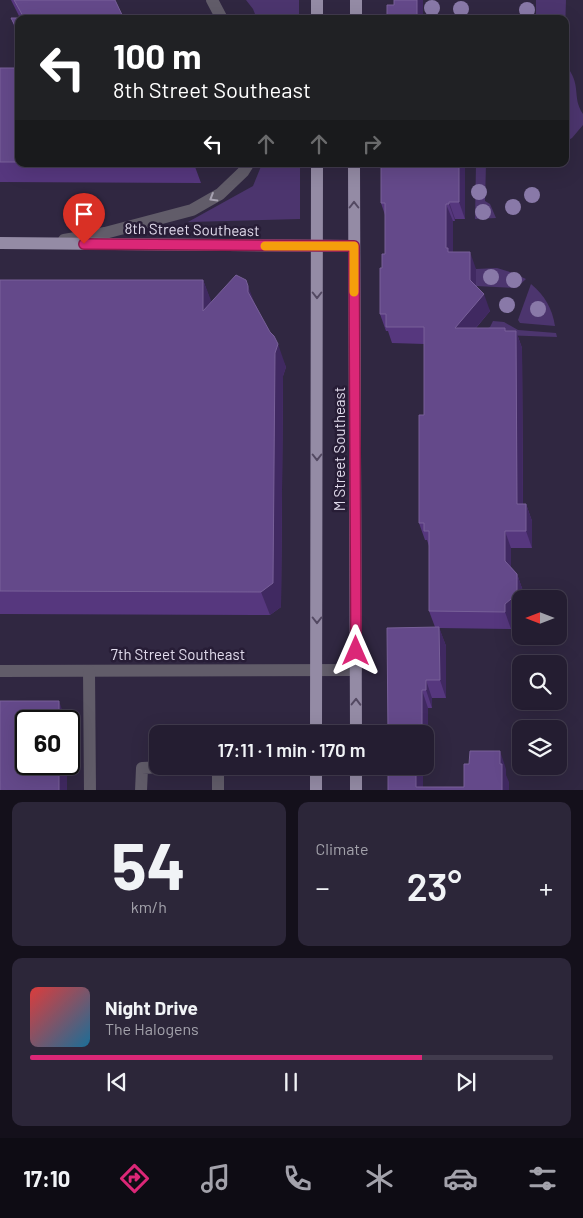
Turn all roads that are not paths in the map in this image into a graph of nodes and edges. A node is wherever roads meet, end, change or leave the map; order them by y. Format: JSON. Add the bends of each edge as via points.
{"nodes":[{"id":1,"x":212,"y":0,"type":"edge"},
{"id":2,"x":317,"y":0,"type":"edge"},
{"id":3,"x":356,"y":0,"type":"edge"},
{"id":4,"x":220,"y":15,"type":"edge"},
{"id":5,"x":317,"y":15,"type":"edge"},
{"id":6,"x":356,"y":15,"type":"edge"},
{"id":7,"x":246,"y":167,"type":"edge"},
{"id":8,"x":317,"y":167,"type":"edge"},
{"id":9,"x":354,"y":167,"type":"edge"},
{"id":10,"x":0,"y":243,"type":"edge"},
{"id":11,"x":50,"y":243,"type":"junction"},
{"id":12,"x":318,"y":246,"type":"junction"},
{"id":13,"x":354,"y":246,"type":"junction"},
{"id":14,"x":0,"y":670,"type":"edge"},
{"id":15,"x":90,"y":670,"type":"junction"},
{"id":16,"x":317,"y":670,"type":"junction"},
{"id":17,"x":356,"y":670,"type":"junction"},
{"id":18,"x":316,"y":725,"type":"edge"},
{"id":19,"x":356,"y":725,"type":"edge"},
{"id":20,"x":149,"y":768,"type":"edge"},
{"id":21,"x":218,"y":775,"type":"edge"},
{"id":22,"x":316,"y":775,"type":"edge"},
{"id":23,"x":356,"y":775,"type":"edge"},
{"id":24,"x":90,"y":790,"type":"edge"},
{"id":25,"x":141,"y":790,"type":"edge"},
{"id":26,"x":218,"y":790,"type":"edge"},
{"id":27,"x":316,"y":790,"type":"edge"},
{"id":28,"x":356,"y":790,"type":"edge"}],
"edges":[{"from":1,"to":4,"type":"street"},
{"from":2,"to":5,"type":"main road"},
{"from":3,"to":6,"type":"main road"},
{"from":7,"to":11,"type":"street","one_way":true,"via":[[220,194],[192,210],[105,233]]},
{"from":8,"to":12,"type":"main road","name":"M Street Southeast"},
{"from":13,"to":9,"type":"main road","name":"M Street Southeast","one_way":true},
{"from":10,"to":11,"type":"main road","name":"8th Street Southeast"},
{"from":11,"to":12,"type":"main road","name":"8th Street Southeast"},
{"from":12,"to":13,"type":"main road","name":"8th Street Southeast"},
{"from":12,"to":16,"type":"main road","name":"M Street Southeast","one_way":true},
{"from":13,"to":17,"type":"main road","name":"M Street Southeast"},
{"from":14,"to":15,"type":"street","name":"7th Street Southeast"},
{"from":15,"to":16,"type":"street","name":"7th Street Southeast"},
{"from":15,"to":24,"type":"street"},
{"from":16,"to":17,"type":"street","name":"7th Street Southeast"},
{"from":16,"to":18,"type":"main road","name":"M Street Southeast"},
{"from":19,"to":17,"type":"main road","name":"M Street Southeast","one_way":true},
{"from":20,"to":25,"type":"street","via":[[142,768]]},
{"from":21,"to":26,"type":"street"},
{"from":22,"to":27,"type":"main road"},
{"from":23,"to":28,"type":"main road"}]}
